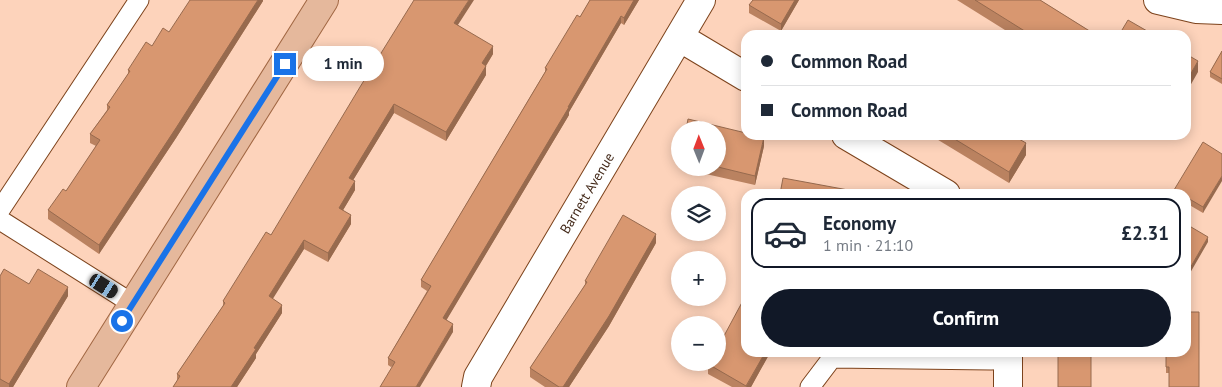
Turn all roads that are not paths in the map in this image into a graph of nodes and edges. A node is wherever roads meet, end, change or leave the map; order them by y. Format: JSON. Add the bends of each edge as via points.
{"nodes":[{"id":1,"x":139,"y":0,"type":"edge"},
{"id":2,"x":324,"y":0,"type":"edge"},
{"id":3,"x":701,"y":0,"type":"edge"},
{"id":4,"x":1158,"y":0,"type":"edge"},
{"id":5,"x":1222,"y":10,"type":"edge"},
{"id":6,"x":679,"y":37,"type":"junction"},
{"id":7,"x":741,"y":74,"type":"edge"},
{"id":8,"x":854,"y":140,"type":"edge"},
{"id":9,"x":938,"y":189,"type":"edge"},
{"id":10,"x":0,"y":210,"type":"edge"},
{"id":11,"x":0,"y":220,"type":"edge"},
{"id":12,"x":133,"y":304,"type":"junction"},
{"id":13,"x":1001,"y":357,"type":"edge"},
{"id":14,"x":1008,"y":357,"type":"edge"},
{"id":15,"x":81,"y":387,"type":"edge"},
{"id":16,"x":476,"y":387,"type":"edge"},
{"id":17,"x":810,"y":387,"type":"edge"},
{"id":18,"x":1008,"y":387,"type":"edge"}],
"edges":[{"from":1,"to":10,"type":"lane"},
{"from":2,"to":12,"type":"main road"},
{"from":3,"to":6,"type":"street","name":"Barnett Avenue"},
{"from":4,"to":5,"type":"street","via":[[1196,9]]},
{"from":6,"to":7,"type":"street"},
{"from":6,"to":16,"type":"street","name":"Barnett Avenue","via":[[478,377]]},
{"from":8,"to":9,"type":"street"},
{"from":11,"to":12,"type":"lane"},
{"from":12,"to":15,"type":"main road"},
{"from":13,"to":17,"type":"lane","via":[[991,360],[832,358]]},
{"from":14,"to":18,"type":"street"}]}
